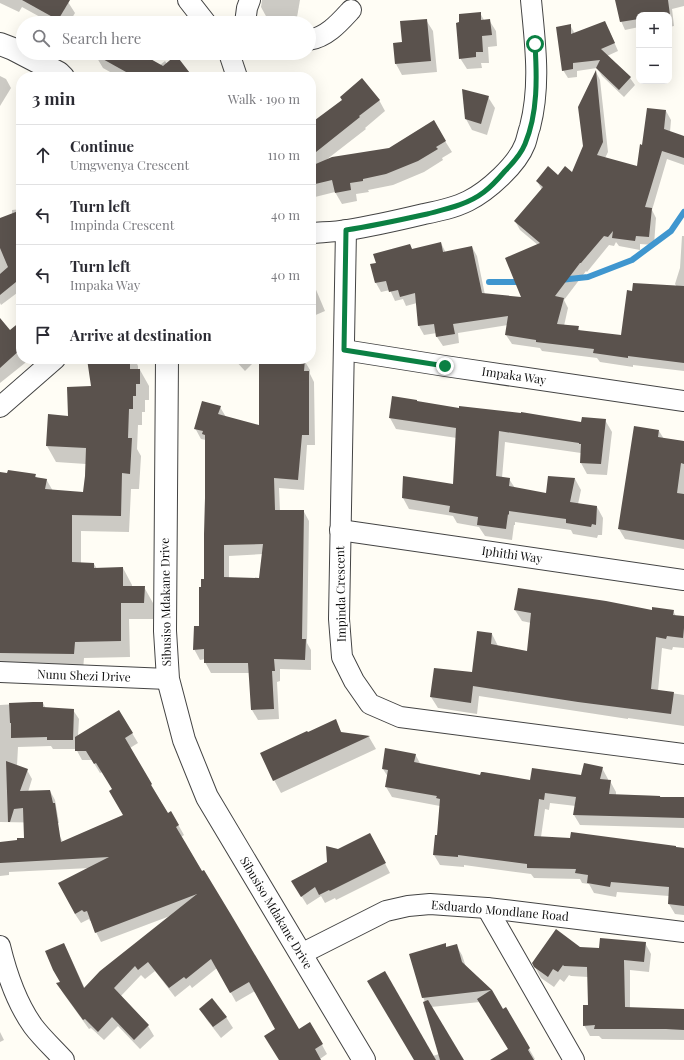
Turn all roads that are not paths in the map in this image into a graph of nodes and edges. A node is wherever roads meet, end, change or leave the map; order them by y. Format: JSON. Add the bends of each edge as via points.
{"nodes":[{"id":1,"x":188,"y":0,"type":"edge"},
{"id":2,"x":250,"y":0,"type":"edge"},
{"id":3,"x":531,"y":0,"type":"edge"},
{"id":4,"x":351,"y":10,"type":"dead end"},
{"id":5,"x":201,"y":16,"type":"edge"},
{"id":6,"x":247,"y":16,"type":"edge"},
{"id":7,"x":316,"y":38,"type":"edge"},
{"id":8,"x":0,"y":44,"type":"edge"},
{"id":9,"x":16,"y":51,"type":"edge"},
{"id":10,"x":34,"y":60,"type":"edge"},
{"id":11,"x":232,"y":60,"type":"edge"},
{"id":12,"x":57,"y":72,"type":"edge"},
{"id":13,"x":236,"y":72,"type":"edge"},
{"id":14,"x":346,"y":230,"type":"junction"},
{"id":15,"x":316,"y":233,"type":"edge"},
{"id":16,"x":344,"y":350,"type":"junction"},
{"id":17,"x":49,"y":364,"type":"edge"},
{"id":18,"x":167,"y":364,"type":"edge"},
{"id":19,"x":684,"y":401,"type":"edge"},
{"id":20,"x":0,"y":407,"type":"edge"},
{"id":21,"x":340,"y":530,"type":"junction"},
{"id":22,"x":684,"y":580,"type":"edge"},
{"id":23,"x":0,"y":672,"type":"edge"},
{"id":24,"x":168,"y":679,"type":"junction"},
{"id":25,"x":684,"y":754,"type":"edge"},
{"id":26,"x":487,"y":908,"type":"junction"},
{"id":27,"x":684,"y":932,"type":"edge"},
{"id":28,"x":0,"y":946,"type":"edge"},
{"id":29,"x":301,"y":954,"type":"junction"},
{"id":30,"x":64,"y":1060,"type":"edge"},
{"id":31,"x":364,"y":1060,"type":"edge"},
{"id":32,"x":574,"y":1060,"type":"edge"}],
"edges":[{"from":1,"to":5,"type":"street"},
{"from":2,"to":6,"type":"street"},
{"from":3,"to":14,"type":"street","via":[[537,77],[533,115],[519,156],[483,192],[466,202],[389,223]]},
{"from":4,"to":7,"type":"street","via":[[337,25]]},
{"from":8,"to":9,"type":"street"},
{"from":10,"to":12,"type":"street"},
{"from":11,"to":13,"type":"street"},
{"from":14,"to":15,"type":"street"},
{"from":14,"to":16,"type":"street","name":"Impinda Crescent"},
{"from":16,"to":19,"type":"street","name":"Impaka Way"},
{"from":16,"to":21,"type":"street","name":"Impinda Crescent"},
{"from":17,"to":20,"type":"street"},
{"from":18,"to":24,"type":"street","name":"Sibusiso Mdakane Drive","via":[[165,631]]},
{"from":21,"to":22,"type":"street","name":"Iphithi Way"},
{"from":21,"to":25,"type":"street","name":"Impinda Crescent","via":[[339,619],[342,657],[370,704],[400,717]]},
{"from":23,"to":24,"type":"street","name":"Nunu Shezi Drive"},
{"from":24,"to":29,"type":"street","name":"Sibusiso Mdakane Drive","via":[[184,740],[207,797]]},
{"from":26,"to":27,"type":"street","name":"Esduardo Mondlane Road"},
{"from":26,"to":29,"type":"street","name":"Esduardo Mondlane Road","via":[[430,904],[386,911]]},
{"from":26,"to":32,"type":"street"},
{"from":28,"to":30,"type":"street","via":[[17,1000],[33,1026]]},
{"from":29,"to":31,"type":"street","name":"Sibusiso Mdakane Drive"}]}
